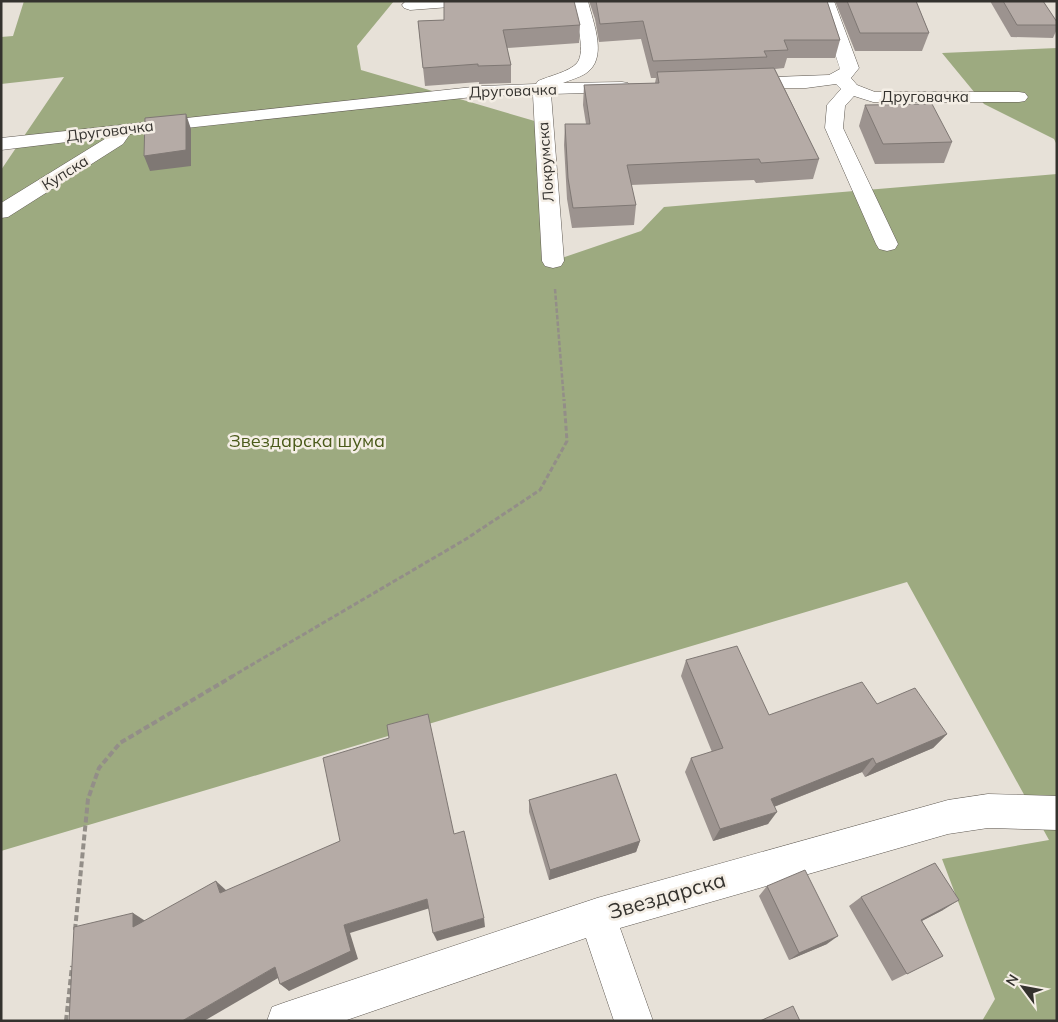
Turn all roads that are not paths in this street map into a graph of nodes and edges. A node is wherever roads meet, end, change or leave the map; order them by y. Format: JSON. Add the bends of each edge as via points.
{"nodes":[{"id":1,"x":463,"y":1,"type":"edge"},
{"id":2,"x":580,"y":1,"type":"edge"},
{"id":3,"x":826,"y":1,"type":"edge"},
{"id":4,"x":410,"y":5,"type":"dead end"},
{"id":5,"x":846,"y":83,"type":"junction"},
{"id":6,"x":727,"y":84,"type":"edge"},
{"id":7,"x":639,"y":87,"type":"edge"},
{"id":8,"x":542,"y":90,"type":"junction"},
{"id":9,"x":1019,"y":97,"type":"dead end"},
{"id":10,"x":124,"y":129,"type":"junction"},
{"id":11,"x":1,"y":144,"type":"edge"},
{"id":12,"x":1,"y":212,"type":"edge"},
{"id":13,"x":886,"y":244,"type":"dead end"},
{"id":14,"x":553,"y":261,"type":"road end"},
{"id":15,"x":1057,"y":813,"type":"edge"},
{"id":16,"x":597,"y":916,"type":"junction"},
{"id":17,"x":286,"y":1021,"type":"edge"},
{"id":18,"x":634,"y":1021,"type":"edge"}],
"edges":[{"from":1,"to":4,"type":"street"},
{"from":2,"to":8,"type":"street","via":[[590,45],[587,63],[579,70],[544,85]]},
{"from":3,"to":5,"type":"street","via":[[850,68]]},
{"from":5,"to":6,"type":"street","name":"Друговачка","via":[[824,80]]},
{"from":5,"to":9,"type":"street","name":"Друговачка","via":[[873,97]]},
{"from":5,"to":13,"type":"street","via":[[836,106],[834,128]]},
{"from":7,"to":8,"type":"street","name":"Друговачка"},
{"from":8,"to":10,"type":"street","name":"Друговачка","via":[[482,91]]},
{"from":8,"to":14,"type":"street","name":"Локрумска"},
{"from":10,"to":11,"type":"street","name":"Друговачка"},
{"from":10,"to":12,"type":"street","name":"Купска","via":[[116,140]]},
{"from":15,"to":16,"type":"street","name":"Звездарска","via":[[988,811],[948,817]]},
{"from":16,"to":17,"type":"street","name":"Звездарска"},
{"from":16,"to":18,"type":"street"}]}
